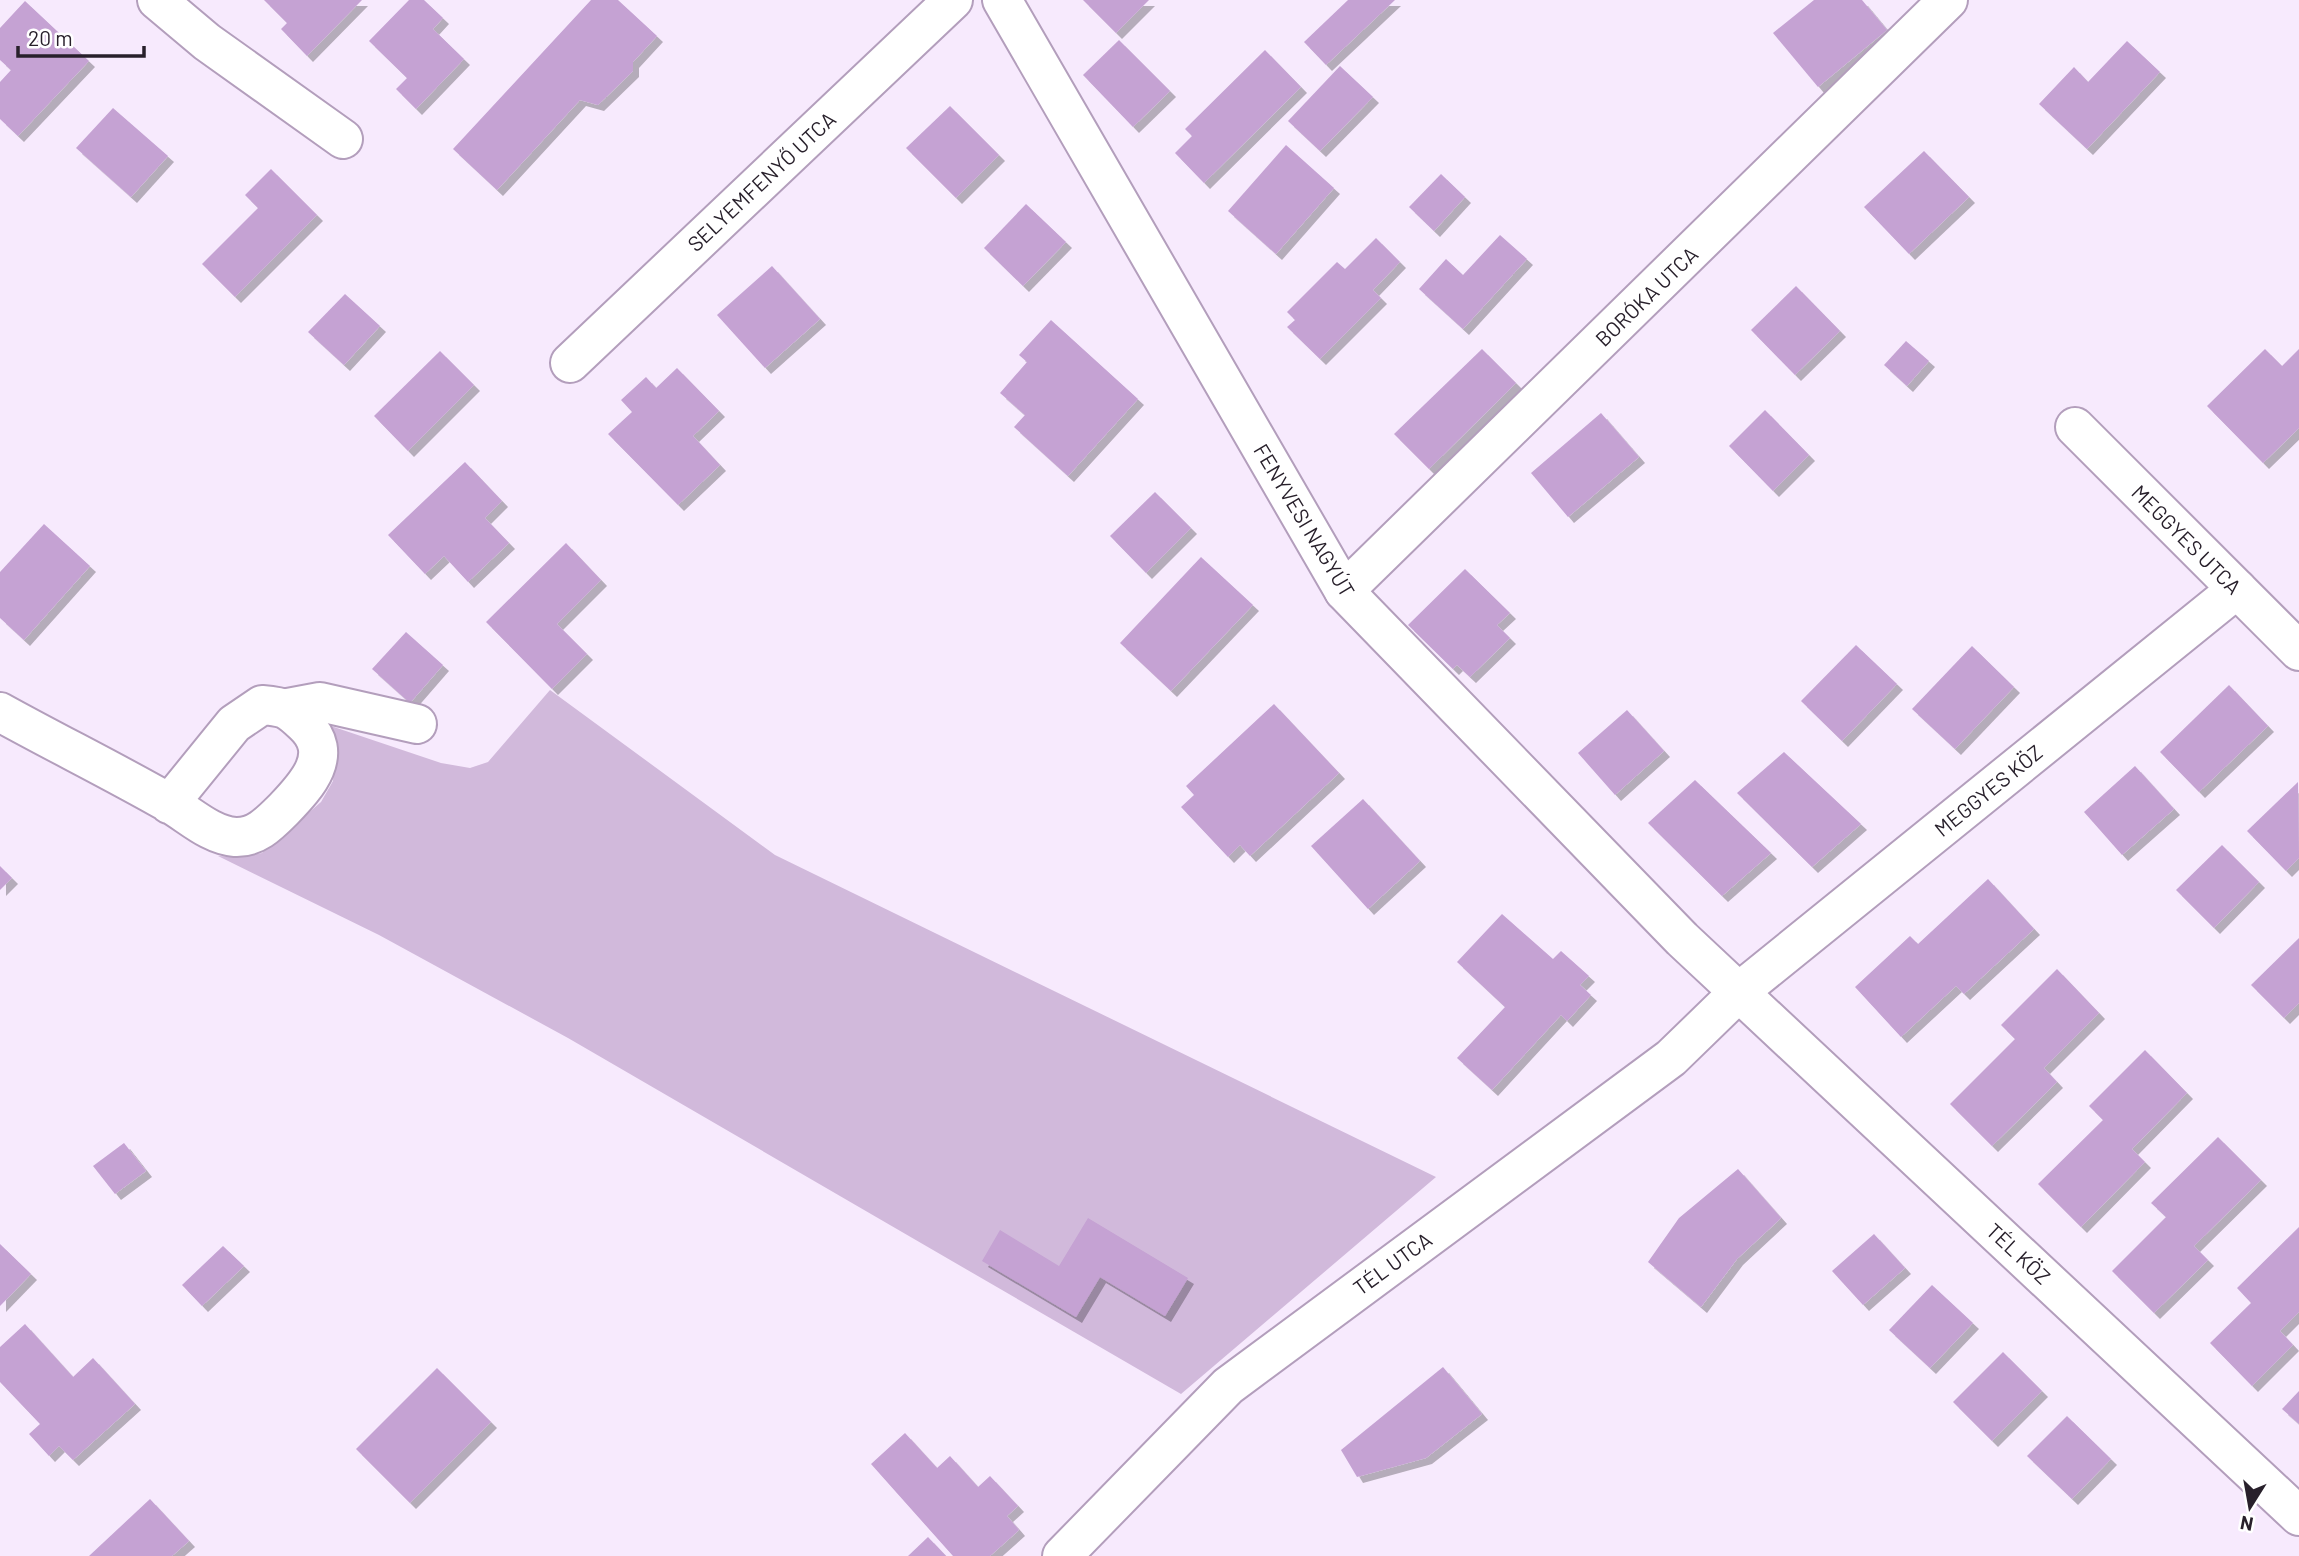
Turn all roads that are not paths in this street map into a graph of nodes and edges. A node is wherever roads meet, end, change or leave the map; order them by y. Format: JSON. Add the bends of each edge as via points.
{"nodes":[{"id":1,"x":157,"y":0,"type":"edge"},
{"id":2,"x":953,"y":0,"type":"edge"},
{"id":3,"x":1002,"y":0,"type":"edge"},
{"id":4,"x":1948,"y":0,"type":"edge"},
{"id":5,"x":342,"y":139,"type":"dead end"},
{"id":6,"x":570,"y":363,"type":"dead end"},
{"id":7,"x":2075,"y":428,"type":"dead end"},
{"id":8,"x":2237,"y":589,"type":"junction"},
{"id":9,"x":1344,"y":591,"type":"junction"},
{"id":10,"x":2299,"y":651,"type":"edge"},
{"id":11,"x":288,"y":708,"type":"junction"},
{"id":12,"x":0,"y":712,"type":"edge"},
{"id":13,"x":417,"y":724,"type":"dead end"},
{"id":14,"x":169,"y":804,"type":"junction"},
{"id":15,"x":1740,"y":991,"type":"junction"},
{"id":16,"x":2299,"y":1516,"type":"edge"},
{"id":17,"x":1062,"y":1556,"type":"edge"}],
"edges":[{"from":1,"to":5,"type":"street","via":[[207,42]]},
{"from":2,"to":6,"type":"street","name":"SELYEMFENYŐ UTCA"},
{"from":3,"to":9,"type":"street","name":"FENYVESI NAGYÚT"},
{"from":4,"to":9,"type":"street","name":"BORÓKA UTCA"},
{"from":7,"to":8,"type":"street","name":"MEGGYES UTCA"},
{"from":8,"to":10,"type":"street","name":"MEGGYES UTCA"},
{"from":8,"to":15,"type":"street","name":"MEGGYES KÖZ"},
{"from":9,"to":15,"type":"street","name":"FENYVESI NAGYÚT","via":[[1682,939]]},
{"from":11,"to":13,"type":"street","via":[[320,702]]},
{"from":11,"to":14,"type":"street","via":[[262,705],[234,724]]},
{"from":11,"to":14,"type":"street","via":[[311,730],[318,758],[307,784],[270,823],[257,833],[234,837],[206,827]]},
{"from":12,"to":14,"type":"street"},
{"from":15,"to":16,"type":"street","name":"TÉL KÖZ"},
{"from":15,"to":17,"type":"street","name":"TÉL UTCA","via":[[1671,1058],[1228,1386]]}]}
